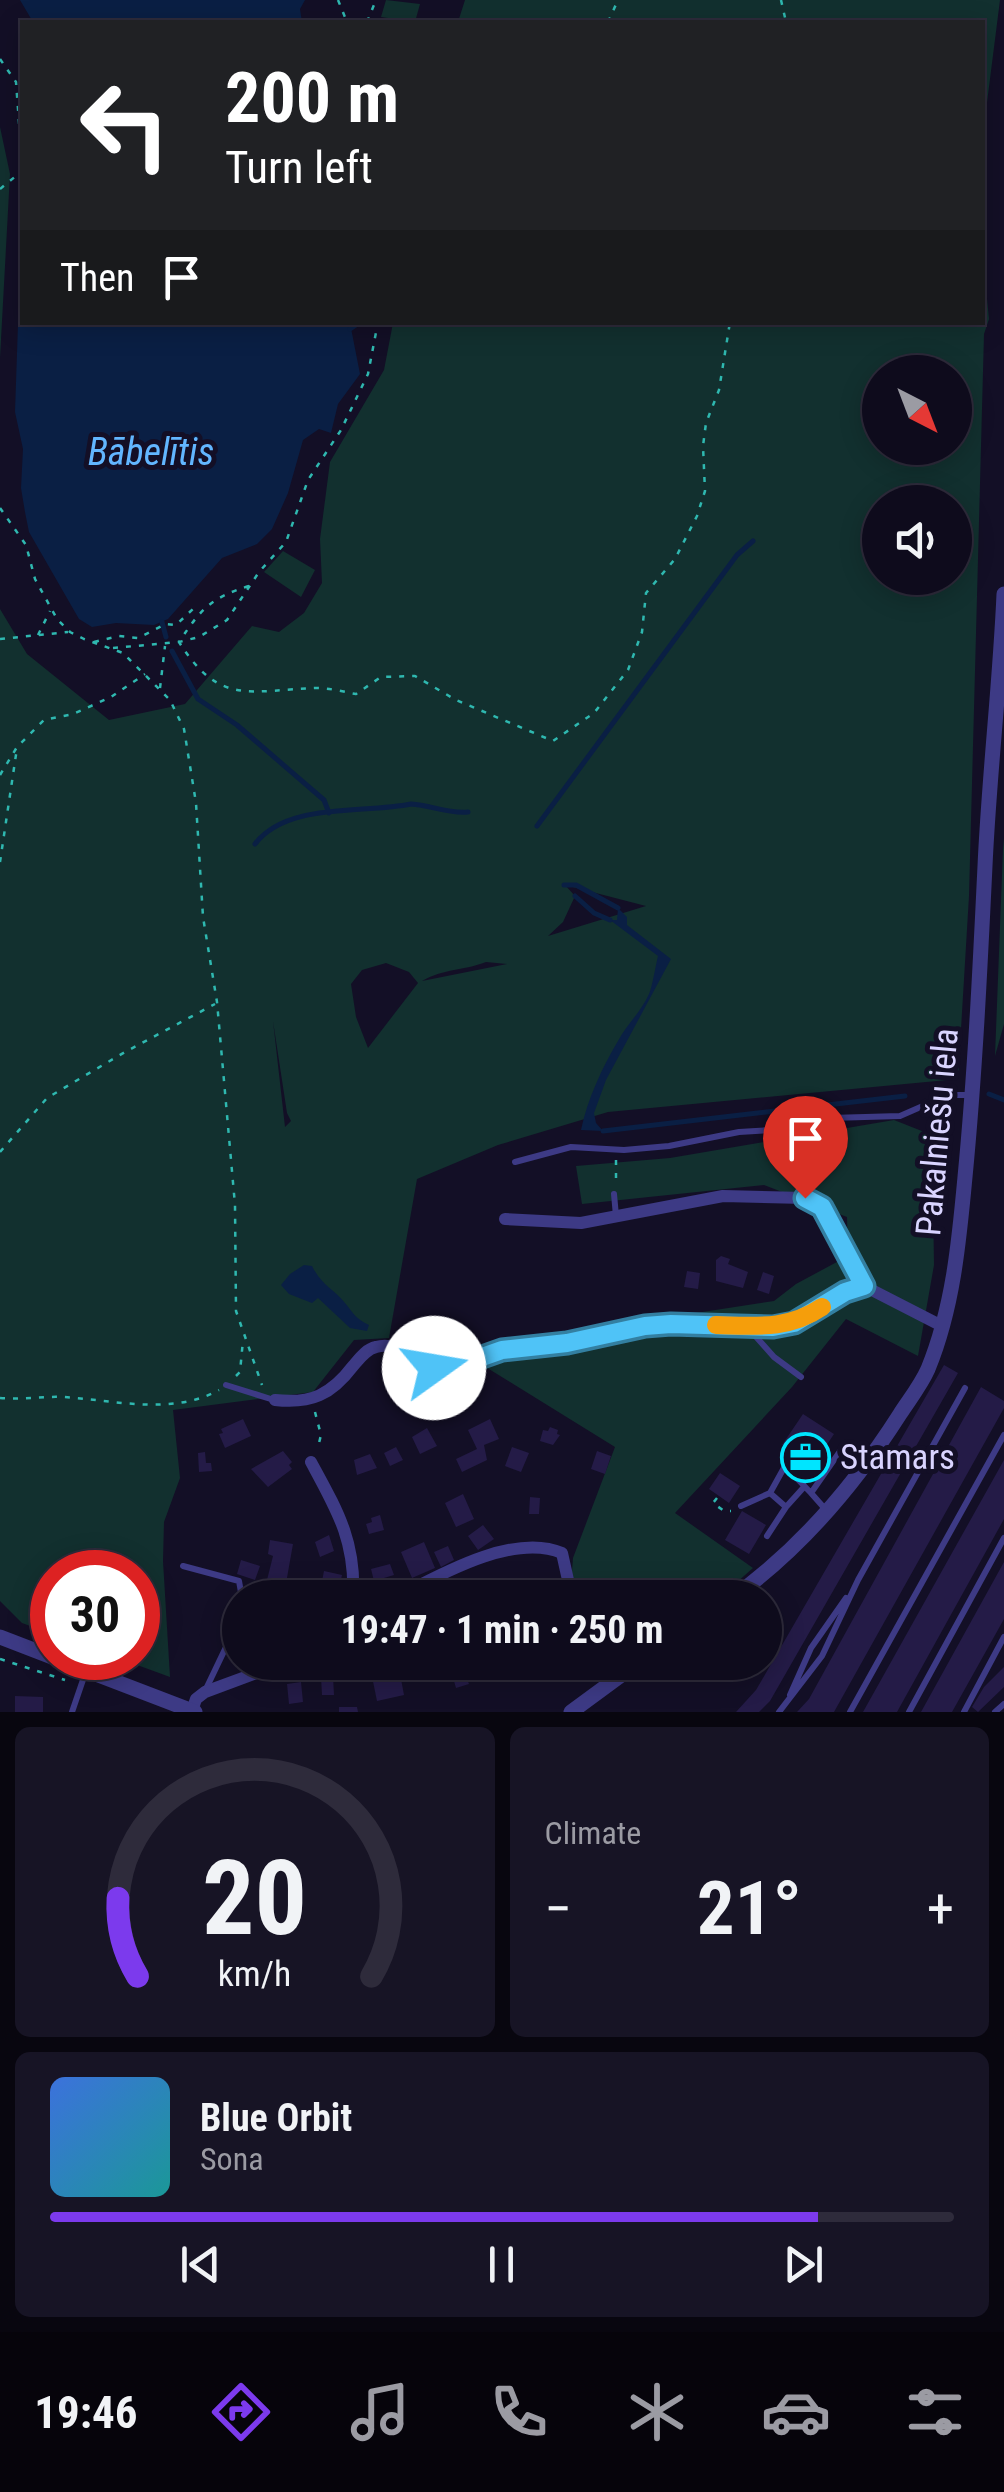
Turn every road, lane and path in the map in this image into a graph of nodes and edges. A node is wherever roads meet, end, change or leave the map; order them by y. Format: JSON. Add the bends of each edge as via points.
{"nodes":[{"id":1,"x":0,"y":59,"type":"edge"},
{"id":2,"x":20,"y":136,"type":"edge"},
{"id":3,"x":20,"y":173,"type":"edge"},
{"id":4,"x":0,"y":190,"type":"edge"},
{"id":5,"x":377,"y":325,"type":"edge"},
{"id":6,"x":730,"y":325,"type":"edge"},
{"id":7,"x":0,"y":508,"type":"edge"},
{"id":8,"x":249,"y":586,"type":"junction"},
{"id":9,"x":1004,"y":594,"type":"edge"},
{"id":10,"x":51,"y":608,"type":"junction"},
{"id":11,"x":201,"y":609,"type":"junction"},
{"id":12,"x":70,"y":632,"type":"junction"},
{"id":13,"x":37,"y":637,"type":"junction"},
{"id":14,"x":0,"y":639,"type":"edge"},
{"id":15,"x":92,"y":642,"type":"junction"},
{"id":16,"x":179,"y":642,"type":"junction"},
{"id":17,"x":165,"y":644,"type":"junction"},
{"id":18,"x":112,"y":648,"type":"junction"},
{"id":19,"x":144,"y":674,"type":"junction"},
{"id":20,"x":160,"y":690,"type":"junction"},
{"id":21,"x":17,"y":747,"type":"junction"},
{"id":22,"x":0,"y":775,"type":"edge"},
{"id":23,"x":0,"y":862,"type":"edge"},
{"id":24,"x":218,"y":1002,"type":"junction"},
{"id":25,"x":973,"y":1095,"type":"junction"},
{"id":26,"x":615,"y":1150,"type":"junction"},
{"id":27,"x":0,"y":1152,"type":"edge"},
{"id":28,"x":514,"y":1162,"type":"dead end"},
{"id":29,"x":614,"y":1194,"type":"joint"},
{"id":30,"x":616,"y":1217,"type":"junction"},
{"id":31,"x":506,"y":1219,"type":"dead end"},
{"id":32,"x":864,"y":1286,"type":"junction"},
{"id":33,"x":746,"y":1326,"type":"junction"},
{"id":34,"x":942,"y":1326,"type":"junction"},
{"id":35,"x":244,"y":1339,"type":"junction"},
{"id":36,"x":801,"y":1377,"type":"dead end"},
{"id":37,"x":226,"y":1385,"type":"junction"},
{"id":38,"x":965,"y":1388,"type":"dead end"},
{"id":39,"x":0,"y":1398,"type":"edge"},
{"id":40,"x":275,"y":1400,"type":"junction"},
{"id":41,"x":312,"y":1400,"type":"junction"},
{"id":42,"x":1004,"y":1435,"type":"edge"},
{"id":43,"x":842,"y":1448,"type":"dead end"},
{"id":44,"x":311,"y":1462,"type":"joint"},
{"id":45,"x":807,"y":1490,"type":"junction"},
{"id":46,"x":770,"y":1493,"type":"junction"},
{"id":47,"x":717,"y":1498,"type":"dead end"},
{"id":48,"x":741,"y":1506,"type":"dead end"},
{"id":49,"x":786,"y":1507,"type":"junction"},
{"id":50,"x":827,"y":1511,"type":"junction"},
{"id":51,"x":728,"y":1512,"type":"dead end"},
{"id":52,"x":767,"y":1536,"type":"dead end"},
{"id":53,"x":1004,"y":1538,"type":"edge"},
{"id":54,"x":183,"y":1566,"type":"dead end"},
{"id":55,"x":235,"y":1580,"type":"edge"},
{"id":56,"x":354,"y":1580,"type":"edge"},
{"id":57,"x":430,"y":1580,"type":"edge"},
{"id":58,"x":568,"y":1580,"type":"edge"},
{"id":59,"x":756,"y":1580,"type":"edge"},
{"id":60,"x":858,"y":1580,"type":"junction"},
{"id":61,"x":1004,"y":1637,"type":"edge"},
{"id":62,"x":0,"y":1638,"type":"edge"},
{"id":63,"x":30,"y":1649,"type":"edge"},
{"id":64,"x":222,"y":1656,"type":"edge"},
{"id":65,"x":0,"y":1659,"type":"edge"},
{"id":66,"x":30,"y":1665,"type":"edge"},
{"id":67,"x":83,"y":1680,"type":"edge"},
{"id":68,"x":94,"y":1680,"type":"edge"},
{"id":69,"x":237,"y":1680,"type":"edge"},
{"id":70,"x":609,"y":1680,"type":"edge"},
{"id":71,"x":614,"y":1680,"type":"edge"},
{"id":72,"x":610,"y":1683,"type":"junction"},
{"id":73,"x":205,"y":1692,"type":"junction"},
{"id":74,"x":1004,"y":1704,"type":"edge"},
{"id":75,"x":782,"y":1709,"type":"edge"},
{"id":76,"x":193,"y":1711,"type":"edge"},
{"id":77,"x":72,"y":1712,"type":"edge"},
{"id":78,"x":571,"y":1712,"type":"edge"},
{"id":79,"x":850,"y":1712,"type":"edge"},
{"id":80,"x":909,"y":1712,"type":"edge"},
{"id":81,"x":964,"y":1712,"type":"edge"},
{"id":82,"x":996,"y":1712,"type":"edge"}],
"edges":[{"from":1,"to":2,"type":"path","via":[[16,82]]},
{"from":3,"to":4,"type":"path"},
{"from":5,"to":8,"type":"path","via":[[368,374],[308,480],[286,542]]},
{"from":6,"to":16,"type":"path","via":[[706,423],[697,516],[675,559],[646,592],[642,632],[628,670],[594,713],[552,741],[415,676],[381,677],[356,694],[226,690],[195,667]]},
{"from":7,"to":10,"type":"path","via":[[26,546]]},
{"from":8,"to":11,"type":"path"},
{"from":8,"to":16,"type":"path","via":[[227,620]]},
{"from":9,"to":25,"type":"street","name":"Pakalniešu iela"},
{"from":10,"to":12,"type":"path"},
{"from":10,"to":13,"type":"path"},
{"from":11,"to":15,"type":"path","via":[[146,636]]},
{"from":11,"to":16,"type":"path"},
{"from":12,"to":13,"type":"path"},
{"from":12,"to":15,"type":"path"},
{"from":13,"to":14,"type":"path"},
{"from":15,"to":18,"type":"path"},
{"from":16,"to":17,"type":"path"},
{"from":17,"to":18,"type":"path"},
{"from":17,"to":20,"type":"path"},
{"from":18,"to":19,"type":"path"},
{"from":19,"to":20,"type":"path"},
{"from":19,"to":21,"type":"path","via":[[111,697],[44,720]]},
{"from":20,"to":24,"type":"path","via":[[184,729]]},
{"from":21,"to":22,"type":"path"},
{"from":21,"to":23,"type":"path"},
{"from":24,"to":27,"type":"path","via":[[48,1098]]},
{"from":24,"to":35,"type":"path","via":[[235,1205],[236,1311]]},
{"from":25,"to":26,"type":"lane","via":[[948,1094],[900,1116],[830,1118]]},
{"from":25,"to":34,"type":"street","name":"Pakalniešu iela","via":[[956,1263]]},
{"from":26,"to":28,"type":"lane","via":[[571,1147]]},
{"from":26,"to":29,"type":"path"},
{"from":29,"to":30,"type":"lane"},
{"from":30,"to":31,"type":"street","via":[[581,1223]]},
{"from":30,"to":32,"type":"street","via":[[722,1196],[805,1198],[822,1207]]},
{"from":32,"to":33,"type":"street","via":[[794,1323]]},
{"from":32,"to":34,"type":"street"},
{"from":33,"to":36,"type":"lane"},
{"from":33,"to":41,"type":"street","via":[[645,1326],[502,1350],[451,1368],[375,1347]]},
{"from":34,"to":50,"type":"street","name":"Pakalniešu iela","via":[[926,1372],[879,1447]]},
{"from":35,"to":37,"type":"path","via":[[240,1372]]},
{"from":35,"to":40,"type":"path","via":[[260,1383]]},
{"from":37,"to":39,"type":"path","via":[[201,1400],[154,1405]]},
{"from":37,"to":40,"type":"lane"},
{"from":38,"to":60,"type":"lane"},
{"from":40,"to":41,"type":"street"},
{"from":41,"to":44,"type":"path","via":[[321,1435]]},
{"from":42,"to":79,"type":"lane"},
{"from":43,"to":45,"type":"lane"},
{"from":44,"to":56,"type":"street","via":[[346,1529]]},
{"from":45,"to":46,"type":"lane","via":[[784,1466]]},
{"from":45,"to":49,"type":"lane"},
{"from":45,"to":50,"type":"lane"},
{"from":46,"to":48,"type":"lane"},
{"from":46,"to":49,"type":"lane"},
{"from":47,"to":51,"type":"path","via":[[714,1503]]},
{"from":49,"to":52,"type":"lane"},
{"from":50,"to":59,"type":"street","name":"Pakalniešu iela"},
{"from":53,"to":80,"type":"lane"},
{"from":54,"to":55,"type":"lane"},
{"from":57,"to":58,"type":"street","via":[[523,1546],[562,1553]]},
{"from":60,"to":75,"type":"lane","via":[[810,1648]]},
{"from":60,"to":75,"type":"lane","via":[[822,1656]]},
{"from":61,"to":81,"type":"lane"},
{"from":62,"to":63,"type":"street"},
{"from":64,"to":73,"type":"lane"},
{"from":65,"to":66,"type":"path"},
{"from":67,"to":77,"type":"lane"},
{"from":68,"to":76,"type":"street"},
{"from":69,"to":73,"type":"street"},
{"from":70,"to":72,"type":"street"},
{"from":71,"to":72,"type":"street"},
{"from":72,"to":78,"type":"street"},
{"from":73,"to":76,"type":"street"},
{"from":74,"to":82,"type":"lane"}]}
